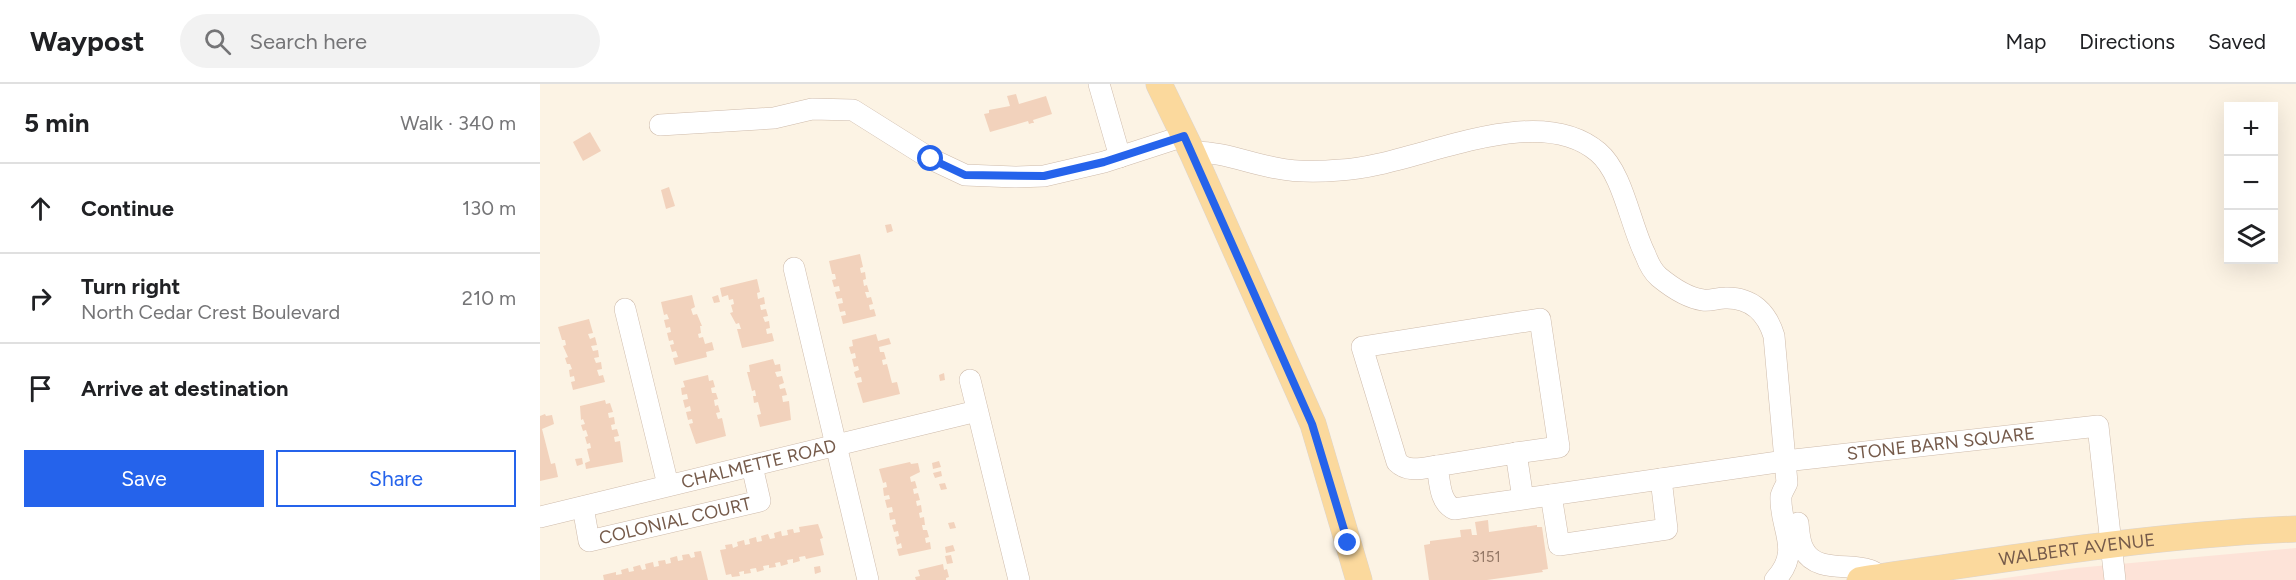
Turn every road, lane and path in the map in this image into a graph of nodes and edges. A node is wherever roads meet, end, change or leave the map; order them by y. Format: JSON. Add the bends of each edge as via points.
{"nodes":[{"id":1,"x":1099,"y":84,"type":"edge"},
{"id":2,"x":1159,"y":84,"type":"edge"},
{"id":3,"x":660,"y":125,"type":"dead end"},
{"id":4,"x":1188,"y":144,"type":"junction"},
{"id":5,"x":1120,"y":157,"type":"junction"},
{"id":6,"x":794,"y":268,"type":"dead end"},
{"id":7,"x":625,"y":309,"type":"dead end"},
{"id":8,"x":970,"y":380,"type":"dead end"},
{"id":9,"x":977,"y":411,"type":"junction"},
{"id":10,"x":835,"y":445,"type":"junction"},
{"id":11,"x":1516,"y":453,"type":"junction"},
{"id":12,"x":1785,"y":461,"type":"junction"},
{"id":13,"x":752,"y":465,"type":"junction"},
{"id":14,"x":1437,"y":466,"type":"junction"},
{"id":15,"x":1661,"y":479,"type":"junction"},
{"id":16,"x":1787,"y":483,"type":"junction"},
{"id":17,"x":668,"y":485,"type":"junction"},
{"id":18,"x":1551,"y":495,"type":"junction"},
{"id":19,"x":1523,"y":499,"type":"junction"},
{"id":20,"x":583,"y":507,"type":"junction"},
{"id":21,"x":540,"y":517,"type":"edge"},
{"id":22,"x":2296,"y":529,"type":"edge"},
{"id":23,"x":2112,"y":544,"type":"junction"},
{"id":24,"x":1871,"y":578,"type":"edge"},
{"id":25,"x":868,"y":580,"type":"edge"},
{"id":26,"x":1019,"y":580,"type":"edge"},
{"id":27,"x":1359,"y":580,"type":"edge"},
{"id":28,"x":1775,"y":580,"type":"edge"},
{"id":29,"x":2115,"y":580,"type":"edge"}],
"edges":[{"from":1,"to":5,"type":"street"},
{"from":2,"to":4,"type":"main road"},
{"from":3,"to":5,"type":"street","via":[[774,118],[812,109],[853,110],[931,159],[965,175],[1044,176]]},
{"from":4,"to":5,"type":"street"},
{"from":4,"to":12,"type":"street","via":[[1278,169],[1341,170],[1493,135],[1550,132],[1585,143],[1610,165],[1639,242],[1657,276],[1704,300],[1728,298],[1755,305],[1769,321],[1774,336]]},
{"from":4,"to":27,"type":"main road","via":[[1312,424]]},
{"from":6,"to":10,"type":"street"},
{"from":7,"to":17,"type":"street"},
{"from":8,"to":9,"type":"street"},
{"from":9,"to":10,"type":"street","name":"CHALMETTE ROAD"},
{"from":9,"to":26,"type":"street"},
{"from":10,"to":13,"type":"street","name":"CHALMETTE ROAD"},
{"from":10,"to":25,"type":"street"},
{"from":11,"to":14,"type":"street"},
{"from":11,"to":14,"type":"street","via":[[1559,447],[1540,319],[1362,347],[1397,462],[1411,469]]},
{"from":11,"to":19,"type":"street"},
{"from":12,"to":15,"type":"street","name":"STONE BARN SQUARE"},
{"from":12,"to":16,"type":"street"},
{"from":12,"to":23,"type":"street","name":"STONE BARN SQUARE","via":[[2098,426]]},
{"from":13,"to":17,"type":"street","name":"CHALMETTE ROAD"},
{"from":13,"to":20,"type":"street","name":"COLONIAL COURT","via":[[760,501],[589,541]]},
{"from":14,"to":19,"type":"street","name":"STONE BARN SQUARE","via":[[1442,496],[1454,509]]},
{"from":15,"to":18,"type":"street","name":"STONE BARN SQUARE"},
{"from":15,"to":18,"type":"street","via":[[1667,529],[1559,545]]},
{"from":16,"to":24,"type":"street","via":[[1795,495],[1800,540],[1807,554],[1832,566],[1868,569]]},
{"from":16,"to":28,"type":"street","via":[[1781,496],[1789,547],[1782,572]]},
{"from":17,"to":20,"type":"street","name":"CHALMETTE ROAD"},
{"from":18,"to":19,"type":"street","name":"STONE BARN SQUARE"},
{"from":20,"to":21,"type":"street","name":"CHALMETTE ROAD"},
{"from":22,"to":23,"type":"main road","name":"WALBERT AVENUE"},
{"from":23,"to":24,"type":"main road","name":"WALBERT AVENUE"},
{"from":23,"to":29,"type":"street"}]}
